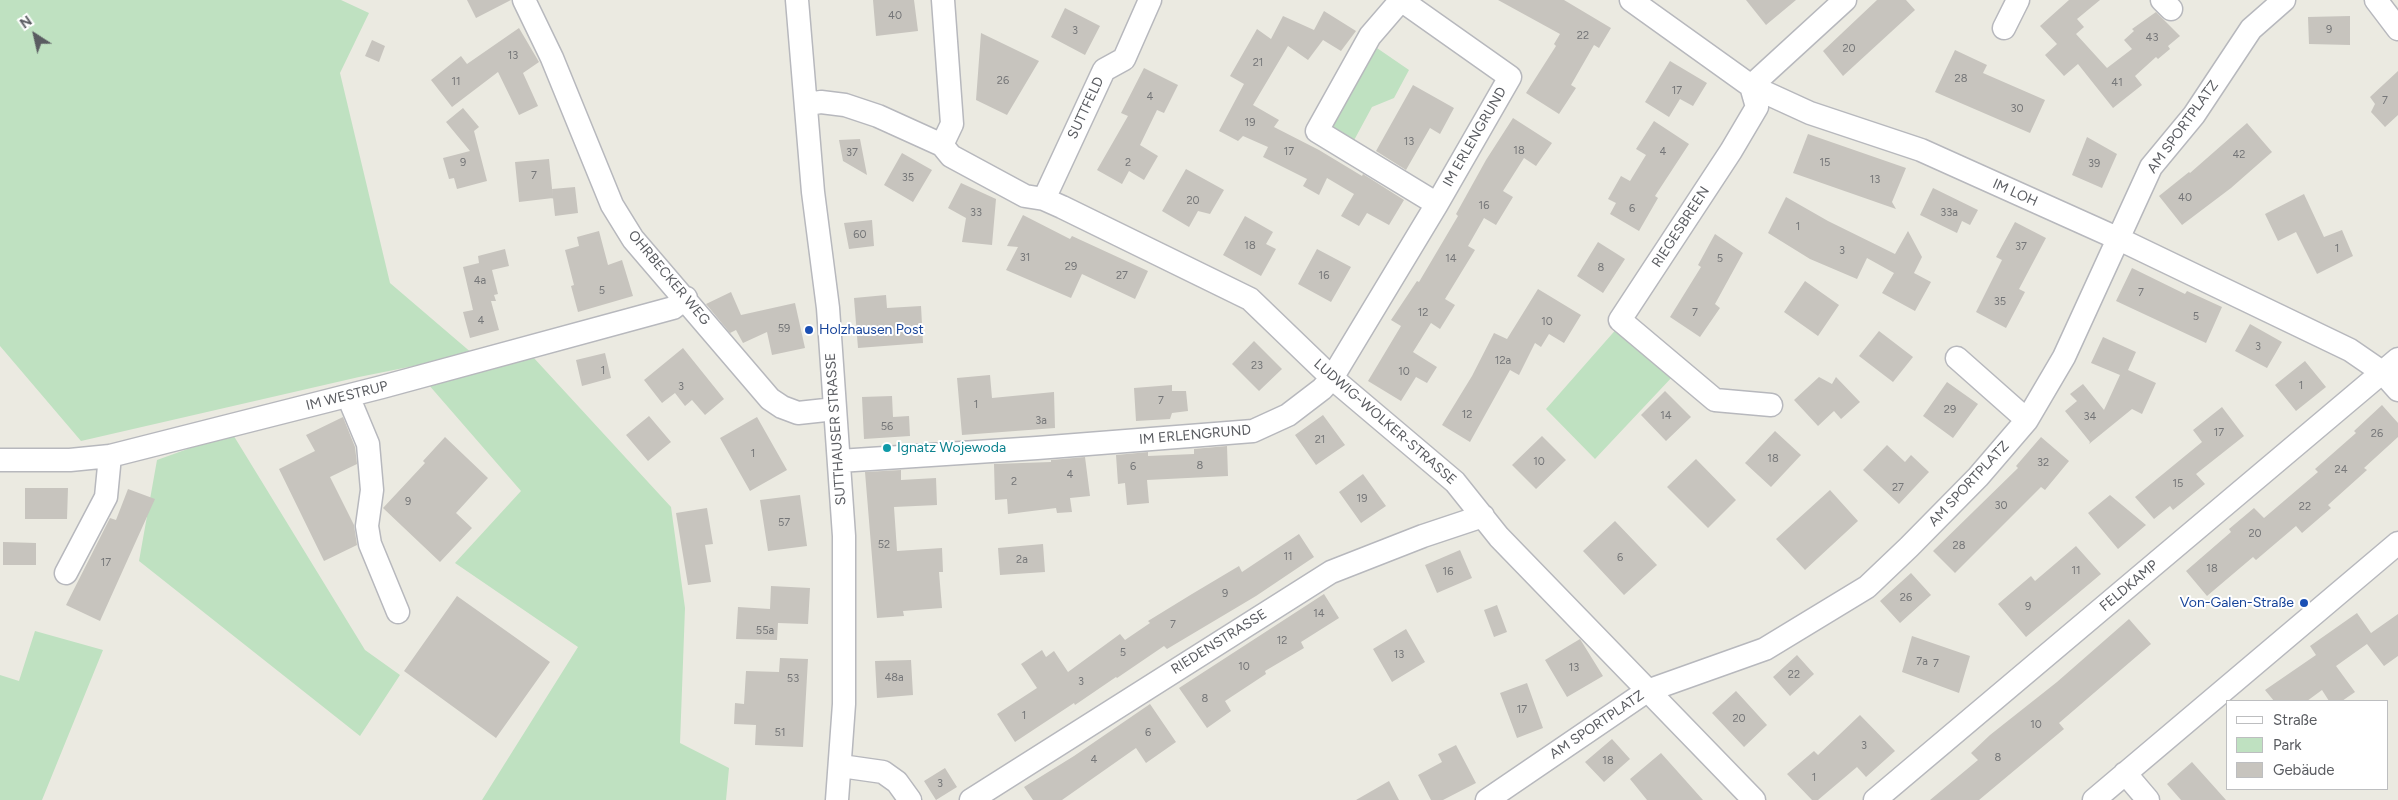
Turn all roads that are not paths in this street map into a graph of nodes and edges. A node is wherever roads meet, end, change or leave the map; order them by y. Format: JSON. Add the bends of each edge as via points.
{"nodes":[{"id":1,"x":524,"y":0,"type":"edge"},
{"id":2,"x":797,"y":0,"type":"edge"},
{"id":3,"x":943,"y":0,"type":"edge"},
{"id":4,"x":1150,"y":0,"type":"edge"},
{"id":5,"x":1631,"y":0,"type":"edge"},
{"id":6,"x":2018,"y":0,"type":"edge"},
{"id":7,"x":2284,"y":0,"type":"edge"},
{"id":8,"x":2376,"y":0,"type":"edge"},
{"id":9,"x":1837,"y":2,"type":"edge"},
{"id":10,"x":2004,"y":28,"type":"dead end"},
{"id":11,"x":2398,"y":29,"type":"edge"},
{"id":12,"x":1751,"y":86,"type":"junction"},
{"id":13,"x":807,"y":104,"type":"junction"},
{"id":14,"x":942,"y":146,"type":"junction"},
{"id":15,"x":1044,"y":199,"type":"junction"},
{"id":16,"x":1437,"y":204,"type":"junction"},
{"id":17,"x":2119,"y":239,"type":"junction"},
{"id":18,"x":686,"y":298,"type":"junction"},
{"id":19,"x":1957,"y":358,"type":"dead end"},
{"id":20,"x":2390,"y":366,"type":"edge"},
{"id":21,"x":1332,"y":378,"type":"junction"},
{"id":22,"x":2398,"y":390,"type":"edge"},
{"id":23,"x":348,"y":396,"type":"junction"},
{"id":24,"x":1771,"y":405,"type":"dead end"},
{"id":25,"x":835,"y":409,"type":"junction"},
{"id":26,"x":2027,"y":420,"type":"junction"},
{"id":27,"x":110,"y":456,"type":"junction"},
{"id":28,"x":0,"y":460,"type":"edge"},
{"id":29,"x":839,"y":461,"type":"junction"},
{"id":30,"x":1483,"y":516,"type":"junction"},
{"id":31,"x":2398,"y":544,"type":"edge"},
{"id":32,"x":66,"y":573,"type":"dead end"},
{"id":33,"x":398,"y":612,"type":"dead end"},
{"id":34,"x":1647,"y":691,"type":"junction"},
{"id":35,"x":841,"y":766,"type":"junction"},
{"id":36,"x":2125,"y":773,"type":"junction"},
{"id":37,"x":838,"y":800,"type":"edge"},
{"id":38,"x":910,"y":800,"type":"edge"},
{"id":39,"x":971,"y":800,"type":"edge"},
{"id":40,"x":1487,"y":800,"type":"edge"},
{"id":41,"x":1754,"y":800,"type":"edge"},
{"id":42,"x":1875,"y":800,"type":"edge"},
{"id":43,"x":2094,"y":800,"type":"edge"},
{"id":44,"x":2148,"y":800,"type":"edge"}],
"edges":[{"from":1,"to":18,"type":"street","name":"OHRBECKER WEG","via":[[552,58],[612,205],[633,239]]},
{"from":2,"to":13,"type":"street","name":"SUTTHAUSER STRASSE"},
{"from":3,"to":14,"type":"street","via":[[952,124]]},
{"from":4,"to":15,"type":"street","name":"SUTTFELD","via":[[1124,59],[1104,70]]},
{"from":5,"to":12,"type":"street","name":"IM LOH"},
{"from":6,"to":10,"type":"street"},
{"from":7,"to":17,"type":"street","name":"AM SPORTPLATZ","via":[[2251,29],[2194,115],[2151,167]]},
{"from":8,"to":11,"type":"street"},
{"from":9,"to":12,"type":"street"},
{"from":12,"to":17,"type":"street","name":"IM LOH","via":[[1810,113],[1921,150]]},
{"from":12,"to":24,"type":"street","name":"RIEGESBREEN","via":[[1757,107],[1620,320],[1715,400]]},
{"from":13,"to":14,"type":"street","name":"LUDWIG-WOLKER-STRASSE","via":[[821,102],[854,108]]},
{"from":13,"to":25,"type":"street","name":"SUTTHAUSER STRASSE"},
{"from":14,"to":15,"type":"street","name":"LUDWIG-WOLKER-STRASSE","via":[[951,156],[1025,196]]},
{"from":15,"to":21,"type":"street","name":"LUDWIG-WOLKER-STRASSE","via":[[1250,298]]},
{"from":16,"to":16,"type":"street","name":"IM ERLENGRUND","via":[[1317,131],[1370,36],[1401,0],[1510,77]]},
{"from":16,"to":21,"type":"street","name":"IM ERLENGRUND"},
{"from":17,"to":20,"type":"street","name":"IM LOH"},
{"from":17,"to":26,"type":"street","name":"AM SPORTPLATZ","via":[[2064,357]]},
{"from":18,"to":23,"type":"street","name":"IM WESTRUP","via":[[673,308]]},
{"from":18,"to":25,"type":"street","name":"OHRBECKER WEG","via":[[770,399],[798,412]]},
{"from":19,"to":26,"type":"street"},
{"from":20,"to":22,"type":"street","name":"IM LOH"},
{"from":20,"to":42,"type":"street","name":"FELDKAMP"},
{"from":21,"to":29,"type":"street","name":"IM ERLENGRUND","via":[[1288,416],[1253,431]]},
{"from":21,"to":30,"type":"street","name":"LUDWIG-WOLKER-STRASSE","via":[[1455,482]]},
{"from":23,"to":27,"type":"street","name":"IM WESTRUP"},
{"from":23,"to":33,"type":"street","via":[[368,444],[372,490],[367,526],[370,544]]},
{"from":25,"to":29,"type":"street","name":"SUTTHAUSER STRASSE"},
{"from":26,"to":34,"type":"street","name":"AM SPORTPLATZ","via":[[1978,477],[1867,587],[1765,648]]},
{"from":27,"to":28,"type":"street","name":"IM WESTRUP","via":[[70,460]]},
{"from":27,"to":32,"type":"street","via":[[106,497]]},
{"from":29,"to":35,"type":"street","name":"SUTTHAUSER STRASSE","via":[[845,635]]},
{"from":30,"to":34,"type":"street","name":"LUDWIG-WOLKER-STRASSE","via":[[1499,537]]},
{"from":30,"to":39,"type":"street","name":"RIEDENSTRASSE","via":[[1331,572]]},
{"from":31,"to":36,"type":"street"},
{"from":34,"to":40,"type":"street","name":"AM SPORTPLATZ"},
{"from":34,"to":41,"type":"street","name":"LUDWIG-WOLKER-STRASSE"},
{"from":35,"to":37,"type":"street","name":"SUTTHAUSER STRASSE"},
{"from":35,"to":38,"type":"street","via":[[883,772],[897,782]]},
{"from":36,"to":43,"type":"street"},
{"from":36,"to":44,"type":"street"}]}
